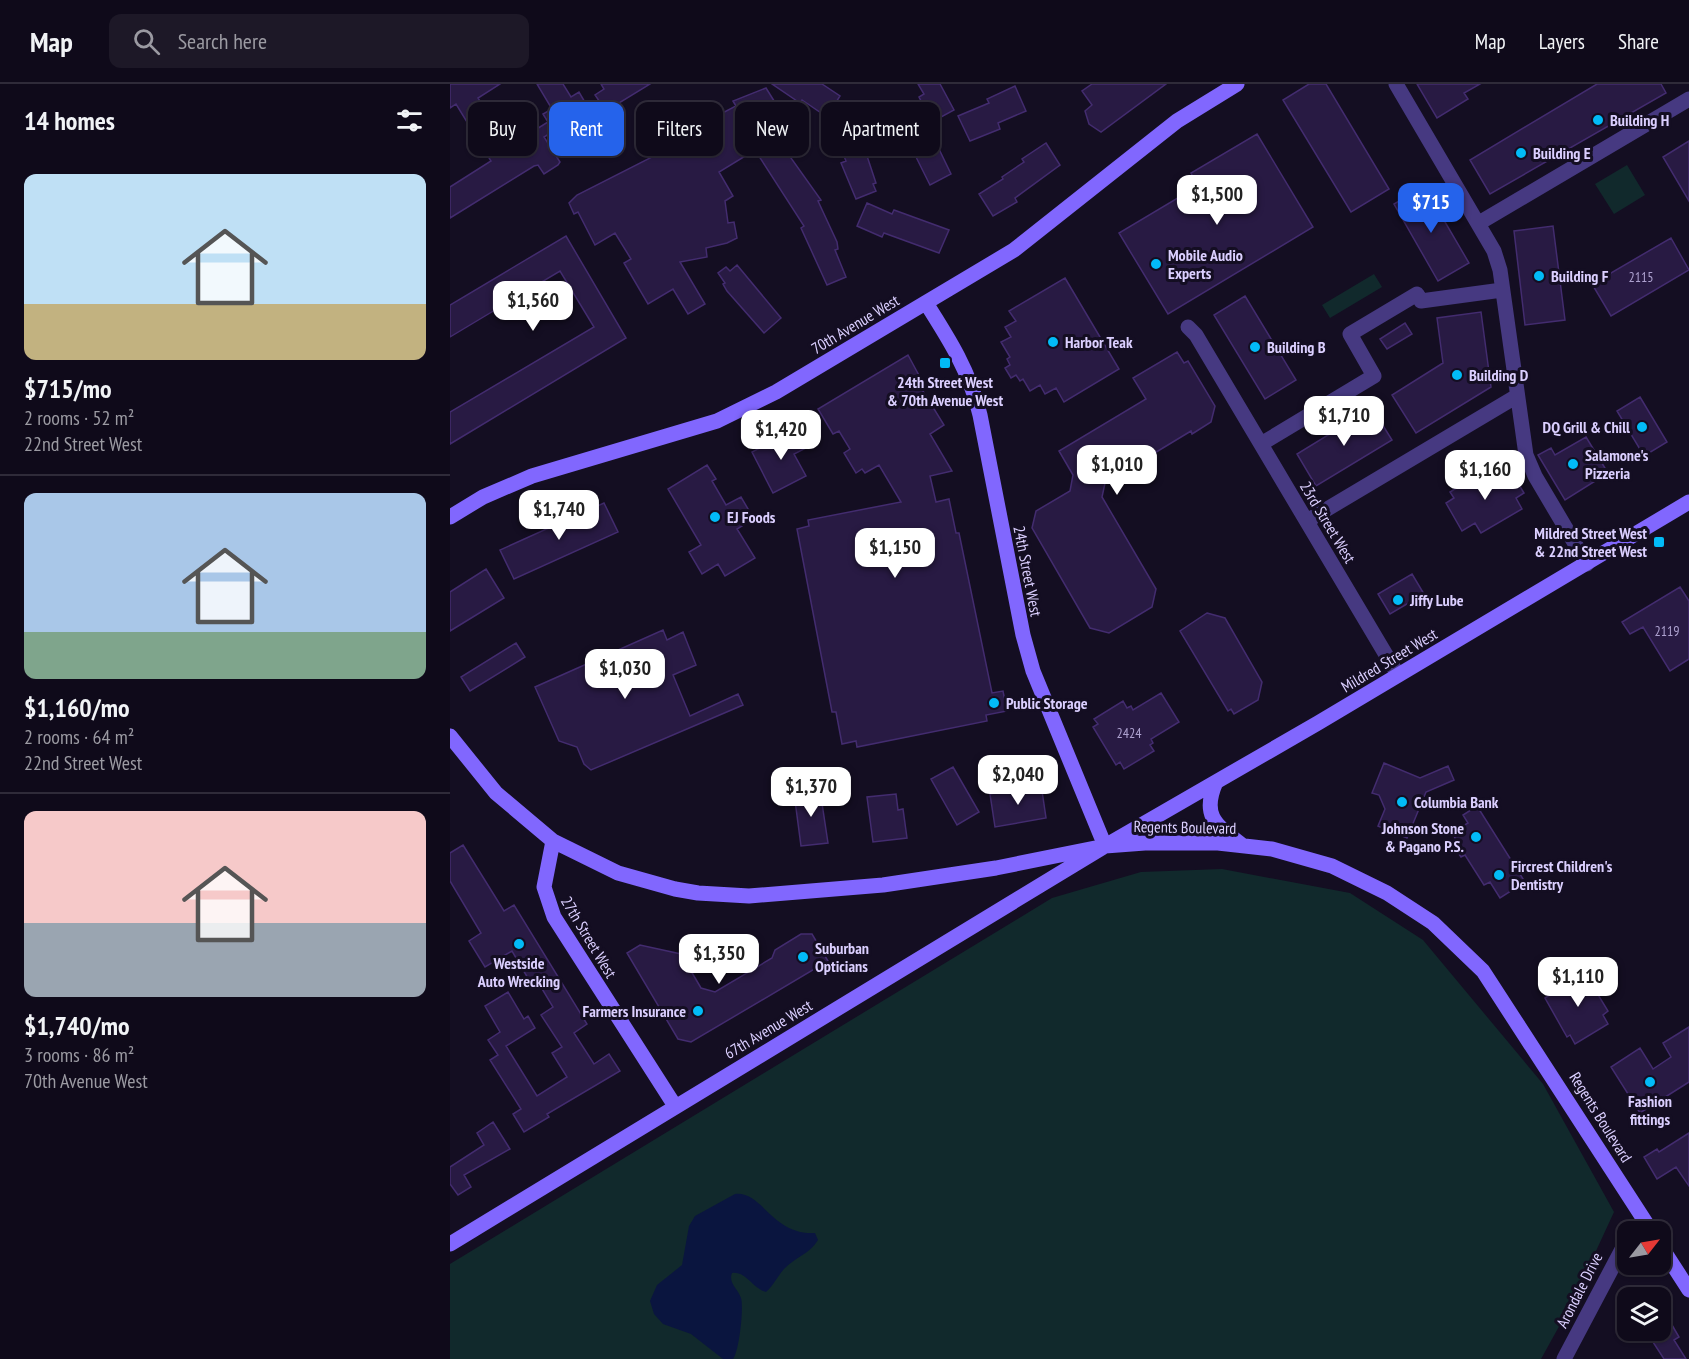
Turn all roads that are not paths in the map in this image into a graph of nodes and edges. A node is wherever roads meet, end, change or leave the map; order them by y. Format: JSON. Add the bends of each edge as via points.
{"nodes":[{"id":1,"x":1238,"y":84,"type":"edge"},
{"id":2,"x":1396,"y":84,"type":"edge"},
{"id":3,"x":1689,"y":99,"type":"edge"},
{"id":4,"x":1479,"y":223,"type":"junction"},
{"id":5,"x":1502,"y":290,"type":"junction"},
{"id":6,"x":926,"y":303,"type":"junction"},
{"id":7,"x":1188,"y":327,"type":"dead end"},
{"id":8,"x":1517,"y":396,"type":"junction"},
{"id":9,"x":1261,"y":444,"type":"junction"},
{"id":10,"x":1689,"y":502,"type":"edge"},
{"id":11,"x":450,"y":517,"type":"edge"},
{"id":12,"x":1307,"y":521,"type":"junction"},
{"id":13,"x":1587,"y":564,"type":"junction"},
{"id":14,"x":1398,"y":675,"type":"junction"},
{"id":15,"x":451,"y":739,"type":"edge"},
{"id":16,"x":1216,"y":782,"type":"junction"},
{"id":17,"x":553,"y":841,"type":"junction"},
{"id":18,"x":1242,"y":845,"type":"junction"},
{"id":19,"x":1105,"y":846,"type":"junction"},
{"id":20,"x":675,"y":1106,"type":"junction"},
{"id":21,"x":1639,"y":1221,"type":"edge"},
{"id":22,"x":450,"y":1244,"type":"edge"},
{"id":23,"x":1617,"y":1259,"type":"edge"},
{"id":24,"x":1671,"y":1262,"type":"edge"},
{"id":25,"x":1689,"y":1290,"type":"edge"},
{"id":26,"x":1564,"y":1359,"type":"edge"}],
"edges":[{"from":1,"to":6,"type":"street","name":"70th Avenue West","via":[[1177,121],[1014,250]]},
{"from":2,"to":4,"type":"street"},
{"from":3,"to":4,"type":"street"},
{"from":4,"to":5,"type":"street","via":[[1497,260]]},
{"from":5,"to":8,"type":"street"},
{"from":5,"to":9,"type":"street","via":[[1421,301],[1417,294],[1350,334],[1374,376]]},
{"from":6,"to":11,"type":"street","name":"70th Avenue West","via":[[738,412],[531,476]]},
{"from":6,"to":19,"type":"street","name":"24th Street West","via":[[971,382],[1025,643]]},
{"from":7,"to":9,"type":"street","name":"23rd Street West"},
{"from":8,"to":12,"type":"street"},
{"from":8,"to":13,"type":"street","via":[[1530,466]]},
{"from":9,"to":12,"type":"street","name":"23rd Street West"},
{"from":10,"to":13,"type":"street","name":"Mildred Street West"},
{"from":12,"to":14,"type":"street","name":"23rd Street West"},
{"from":13,"to":14,"type":"street","name":"Mildred Street West"},
{"from":14,"to":16,"type":"street","name":"Mildred Street West"},
{"from":15,"to":17,"type":"street","via":[[496,793]]},
{"from":16,"to":18,"type":"street","via":[[1209,801],[1212,819]]},
{"from":16,"to":19,"type":"street","name":"Mildred Street West"},
{"from":17,"to":19,"type":"street","name":"Regents Boulevard","via":[[581,857],[638,879],[675,889],[749,896],[883,885]]},
{"from":17,"to":20,"type":"street","name":"27th Street West","via":[[544,887],[554,917]]},
{"from":18,"to":19,"type":"street","name":"Regents Boulevard","via":[[1167,842]]},
{"from":18,"to":21,"type":"street","name":"Regents Boulevard","via":[[1272,849],[1332,867],[1409,907],[1457,944],[1483,971],[1515,1017]]},
{"from":19,"to":20,"type":"street","name":"67th Avenue West"},
{"from":20,"to":22,"type":"street","name":"67th Avenue West"},
{"from":23,"to":26,"type":"street","name":"Arondale Drive"},
{"from":24,"to":25,"type":"street"}]}
